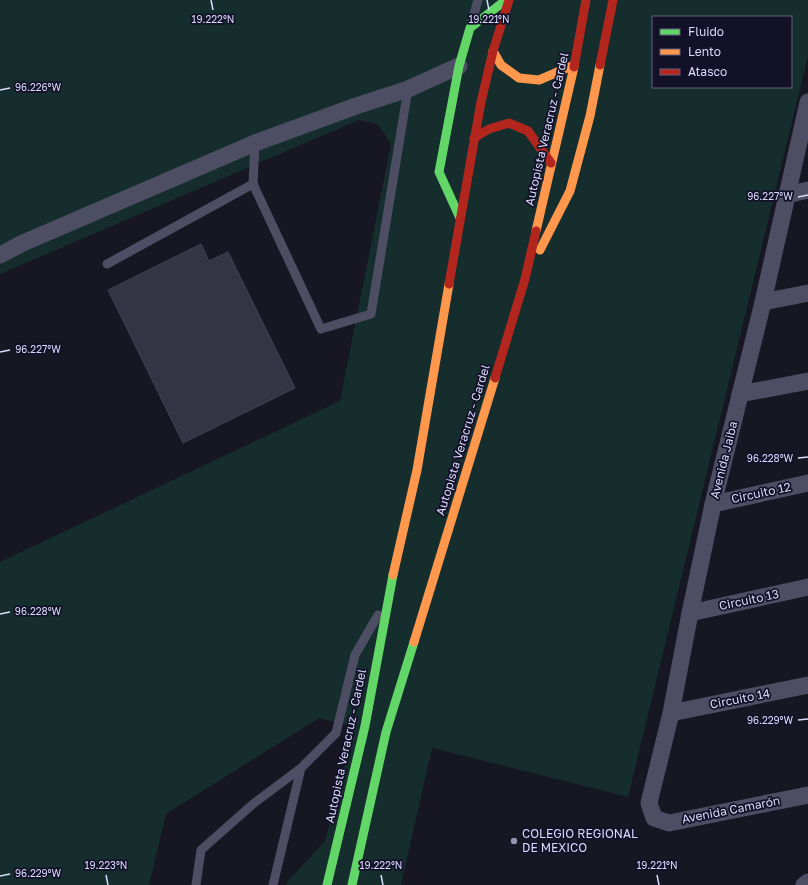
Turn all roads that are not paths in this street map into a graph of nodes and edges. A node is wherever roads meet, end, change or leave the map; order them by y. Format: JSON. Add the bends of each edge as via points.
{"nodes":[{"id":1,"x":478,"y":0,"type":"edge"},
{"id":2,"x":508,"y":0,"type":"edge"},
{"id":3,"x":586,"y":0,"type":"edge"},
{"id":4,"x":613,"y":0,"type":"edge"},
{"id":5,"x":470,"y":28,"type":"junction"},
{"id":6,"x":493,"y":51,"type":"junction"},
{"id":7,"x":574,"y":65,"type":"junction"},
{"id":8,"x":458,"y":66,"type":"junction"},
{"id":9,"x":408,"y":89,"type":"junction"},
{"id":10,"x":808,"y":102,"type":"edge"},
{"id":11,"x":474,"y":138,"type":"junction"},
{"id":12,"x":255,"y":143,"type":"junction"},
{"id":13,"x":551,"y":163,"type":"junction"},
{"id":14,"x":254,"y":184,"type":"junction"},
{"id":15,"x":808,"y":190,"type":"edge"},
{"id":16,"x":786,"y":195,"type":"junction"},
{"id":17,"x":460,"y":218,"type":"junction"},
{"id":18,"x":0,"y":255,"type":"edge"},
{"id":19,"x":108,"y":264,"type":"dead end"},
{"id":20,"x":525,"y":279,"type":"junction"},
{"id":21,"x":808,"y":293,"type":"edge"},
{"id":22,"x":763,"y":302,"type":"junction"},
{"id":23,"x":808,"y":381,"type":"edge"},
{"id":24,"x":740,"y":394,"type":"junction"},
{"id":25,"x":808,"y":483,"type":"edge"},
{"id":26,"x":713,"y":504,"type":"junction"},
{"id":27,"x":808,"y":587,"type":"edge"},
{"id":28,"x":389,"y":595,"type":"junction"},
{"id":29,"x":690,"y":613,"type":"junction"},
{"id":30,"x":808,"y":685,"type":"edge"},
{"id":31,"x":671,"y":713,"type":"junction"},
{"id":32,"x":301,"y":768,"type":"junction"},
{"id":33,"x":808,"y":795,"type":"edge"},
{"id":34,"x":654,"y":818,"type":"joint"},
{"id":35,"x":808,"y":882,"type":"edge"},
{"id":36,"x":196,"y":885,"type":"edge"},
{"id":37,"x":273,"y":885,"type":"edge"},
{"id":38,"x":327,"y":885,"type":"edge"},
{"id":39,"x":352,"y":885,"type":"edge"},
{"id":40,"x":804,"y":885,"type":"edge"}],
"edges":[{"from":1,"to":5,"type":"lane"},
{"from":2,"to":5,"type":"highway"},
{"from":2,"to":6,"type":"highway","name":"Autopista Veracruz - Cardel"},
{"from":3,"to":7,"type":"highway","name":"Autopista Veracruz - Cardel"},
{"from":4,"to":20,"type":"highway","via":[[590,116],[570,191]]},
{"from":5,"to":8,"type":"highway"},
{"from":6,"to":7,"type":"highway","via":[[501,65],[519,78],[539,80]]},
{"from":6,"to":11,"type":"highway","name":"Autopista Veracruz - Cardel"},
{"from":7,"to":13,"type":"highway","name":"Autopista Veracruz - Cardel"},
{"from":8,"to":9,"type":"street"},
{"from":8,"to":17,"type":"highway","via":[[439,172]]},
{"from":9,"to":12,"type":"street"},
{"from":9,"to":14,"type":"lane","via":[[371,314],[321,329]]},
{"from":10,"to":16,"type":"street","name":"Avenida Jaiba"},
{"from":11,"to":13,"type":"highway","via":[[489,129],[509,123],[528,131]]},
{"from":11,"to":17,"type":"highway","name":"Autopista Veracruz - Cardel"},
{"from":12,"to":14,"type":"lane"},
{"from":12,"to":18,"type":"street","via":[[22,243]]},
{"from":13,"to":20,"type":"highway","name":"Autopista Veracruz - Cardel"},
{"from":14,"to":19,"type":"lane"},
{"from":15,"to":16,"type":"street"},
{"from":16,"to":22,"type":"street","name":"Avenida Jaiba"},
{"from":17,"to":28,"type":"highway","name":"Autopista Veracruz - Cardel","via":[[417,470]]},
{"from":20,"to":39,"type":"highway","name":"Autopista Veracruz - Cardel","via":[[386,732]]},
{"from":21,"to":22,"type":"street"},
{"from":22,"to":24,"type":"street","name":"Avenida Jaiba"},
{"from":23,"to":24,"type":"street"},
{"from":24,"to":26,"type":"street","name":"Avenida Jaiba"},
{"from":25,"to":26,"type":"street","name":"Circuito 12"},
{"from":26,"to":29,"type":"street","name":"Avenida Jaiba"},
{"from":27,"to":29,"type":"street","name":"Circuito 13"},
{"from":28,"to":32,"type":"lane","via":[[355,655],[336,733]]},
{"from":28,"to":38,"type":"highway","name":"Autopista Veracruz - Cardel","via":[[365,726]]},
{"from":29,"to":31,"type":"street","name":"Avenida Jaiba"},
{"from":30,"to":31,"type":"street","name":"Circuito 14"},
{"from":31,"to":34,"type":"street","name":"Avenida Jaiba","via":[[649,803]]},
{"from":32,"to":36,"type":"lane","via":[[253,804],[201,850]]},
{"from":32,"to":37,"type":"lane"},
{"from":33,"to":34,"type":"street","name":"Avenida Camarón","via":[[669,823]]},
{"from":35,"to":40,"type":"street"}]}
